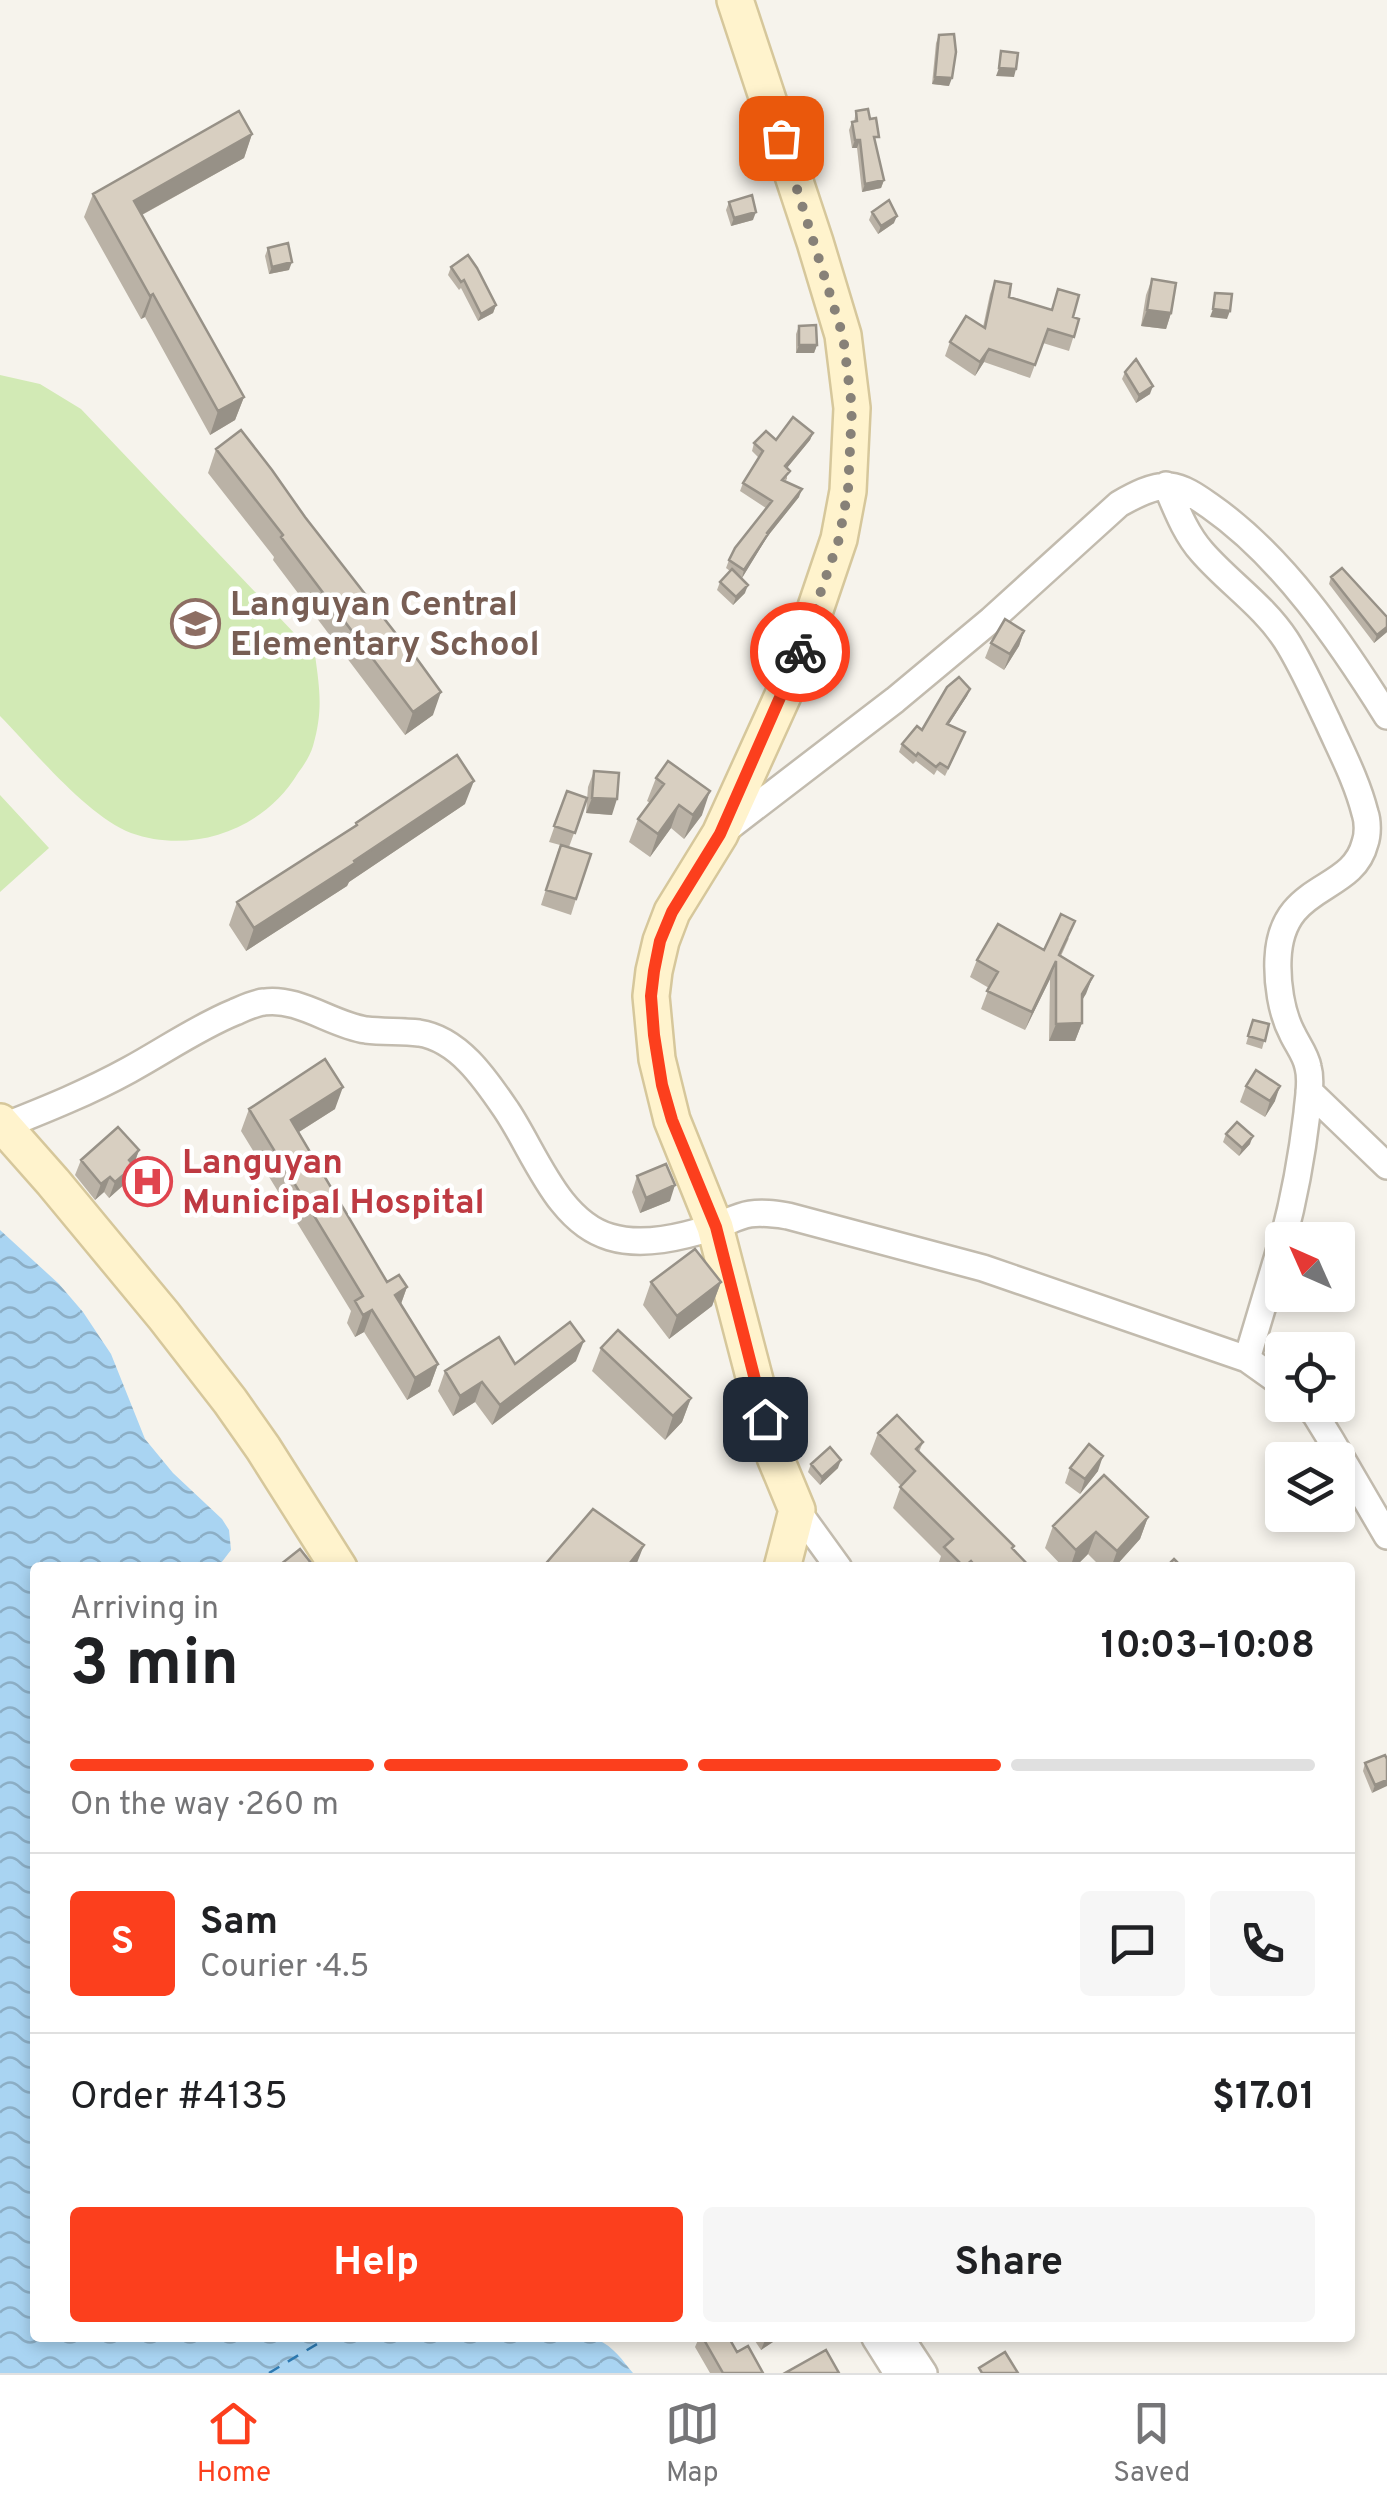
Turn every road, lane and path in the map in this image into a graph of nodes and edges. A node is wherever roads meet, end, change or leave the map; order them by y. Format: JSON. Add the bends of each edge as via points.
{"nodes":[{"id":1,"x":735,"y":0,"type":"edge"},
{"id":2,"x":1166,"y":486,"type":"junction"},
{"id":3,"x":1387,"y":716,"type":"edge"},
{"id":4,"x":720,"y":834,"type":"junction"},
{"id":5,"x":1309,"y":1092,"type":"junction"},
{"id":6,"x":2,"y":1124,"type":"edge"},
{"id":7,"x":1387,"y":1166,"type":"edge"},
{"id":8,"x":1287,"y":1222,"type":"edge"},
{"id":9,"x":716,"y":1227,"type":"junction"},
{"id":10,"x":1265,"y":1298,"type":"edge"},
{"id":11,"x":1246,"y":1359,"type":"junction"},
{"id":12,"x":1265,"y":1372,"type":"edge"},
{"id":13,"x":1318,"y":1422,"type":"edge"},
{"id":14,"x":797,"y":1510,"type":"junction"},
{"id":15,"x":1387,"y":1536,"type":"edge"},
{"id":16,"x":335,"y":1562,"type":"edge"},
{"id":17,"x":784,"y":1562,"type":"edge"},
{"id":18,"x":835,"y":1562,"type":"edge"},
{"id":19,"x":878,"y":2342,"type":"edge"},
{"id":20,"x":904,"y":2342,"type":"edge"},
{"id":21,"x":898,"y":2373,"type":"edge"},
{"id":22,"x":924,"y":2373,"type":"edge"}],
"edges":[{"from":1,"to":4,"type":"street","via":[[843,336],[852,408],[839,539],[795,669]]},
{"from":2,"to":3,"type":"street","via":[[1190,492],[1244,530],[1325,624]]},
{"from":2,"to":4,"type":"street","via":[[1120,504],[909,688]]},
{"from":2,"to":5,"type":"street","via":[[1201,551],[1286,640],[1367,818],[1357,860],[1297,906],[1280,938],[1282,1005],[1309,1068]]},
{"from":4,"to":9,"type":"street","via":[[672,912],[651,996],[667,1102]]},
{"from":5,"to":7,"type":"street"},
{"from":5,"to":8,"type":"street"},
{"from":6,"to":9,"type":"street","via":[[103,1084],[215,1020],[266,1001],[346,1026],[422,1034],[460,1052],[586,1228],[630,1242]]},
{"from":6,"to":16,"type":"street","via":[[219,1387]]},
{"from":9,"to":11,"type":"street","via":[[768,1213],[843,1230],[984,1268]]},
{"from":9,"to":14,"type":"street","via":[[775,1457]]},
{"from":10,"to":11,"type":"street"},
{"from":11,"to":12,"type":"street"},
{"from":13,"to":15,"type":"street"},
{"from":14,"to":17,"type":"street"},
{"from":14,"to":18,"type":"street"},
{"from":19,"to":21,"type":"street"},
{"from":20,"to":22,"type":"street"}]}
